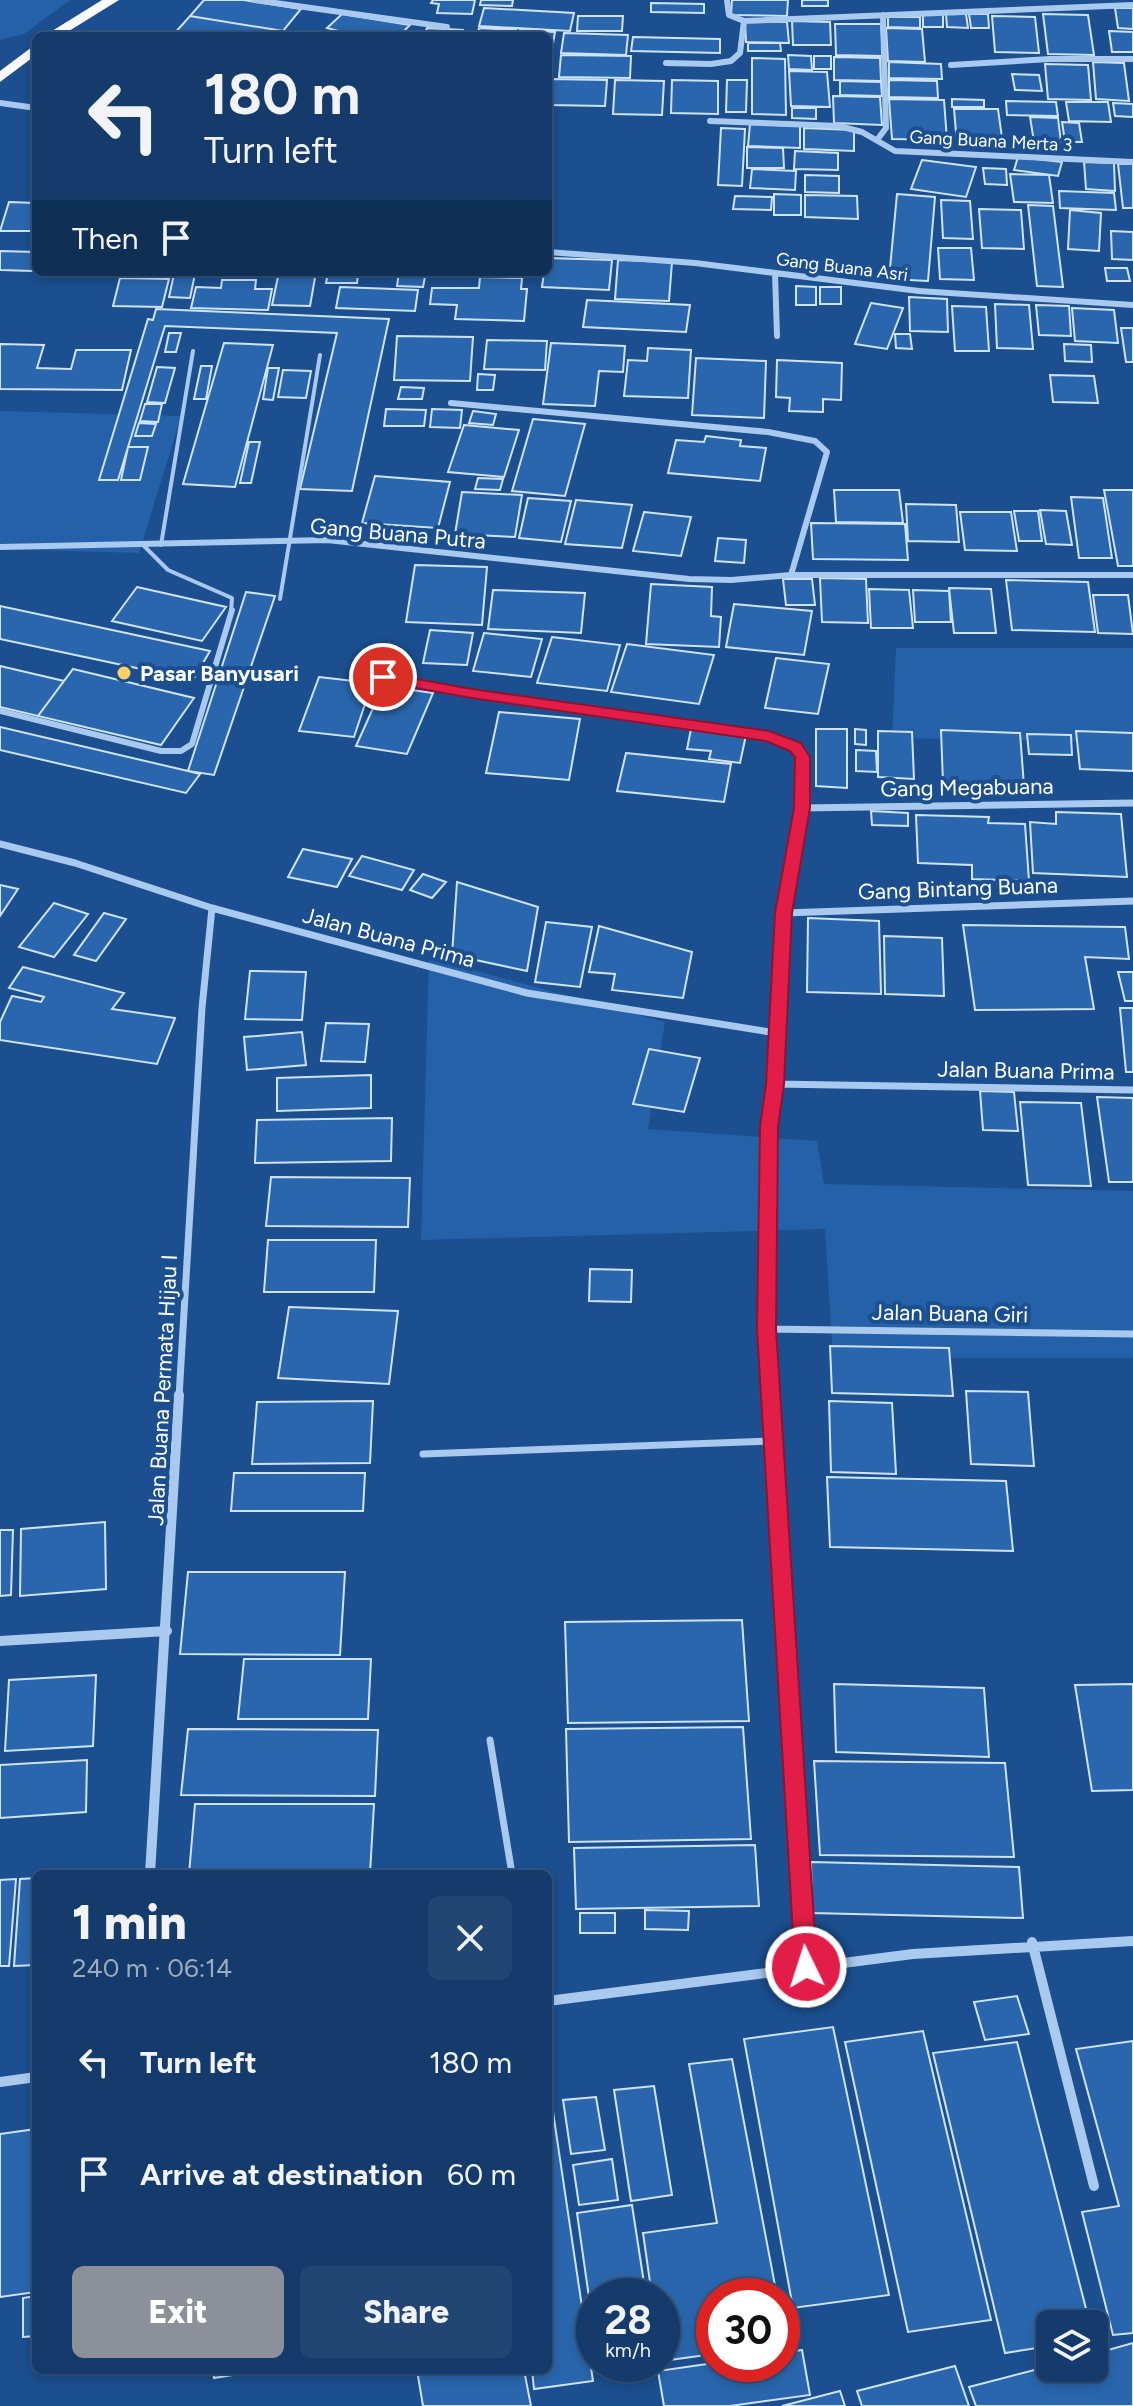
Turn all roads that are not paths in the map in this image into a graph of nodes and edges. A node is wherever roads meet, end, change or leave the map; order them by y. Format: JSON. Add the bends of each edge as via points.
{"nodes":[{"id":1,"x":112,"y":0,"type":"edge"},
{"id":2,"x":254,"y":0,"type":"edge"},
{"id":3,"x":727,"y":0,"type":"edge"},
{"id":4,"x":1133,"y":5,"type":"edge"},
{"id":5,"x":883,"y":15,"type":"junction"},
{"id":6,"x":744,"y":21,"type":"junction"},
{"id":7,"x":447,"y":27,"type":"dead end"},
{"id":8,"x":58,"y":32,"type":"edge"},
{"id":9,"x":32,"y":51,"type":"edge"},
{"id":10,"x":1133,"y":59,"type":"edge"},
{"id":11,"x":666,"y":63,"type":"dead end"},
{"id":12,"x":951,"y":65,"type":"dead end"},
{"id":13,"x":0,"y":78,"type":"edge"},
{"id":14,"x":0,"y":103,"type":"edge"},
{"id":15,"x":32,"y":107,"type":"edge"},
{"id":16,"x":710,"y":121,"type":"dead end"},
{"id":17,"x":877,"y":140,"type":"junction"},
{"id":18,"x":1133,"y":162,"type":"edge"},
{"id":19,"x":552,"y":252,"type":"edge"},
{"id":20,"x":775,"y":273,"type":"junction"},
{"id":21,"x":1133,"y":305,"type":"edge"},
{"id":22,"x":777,"y":336,"type":"dead end"},
{"id":23,"x":193,"y":351,"type":"dead end"},
{"id":24,"x":320,"y":355,"type":"dead end"},
{"id":25,"x":451,"y":403,"type":"dead end"},
{"id":26,"x":291,"y":543,"type":"junction"},
{"id":27,"x":143,"y":545,"type":"junction"},
{"id":28,"x":161,"y":545,"type":"junction"},
{"id":29,"x":0,"y":547,"type":"edge"},
{"id":30,"x":791,"y":575,"type":"junction"},
{"id":31,"x":1133,"y":575,"type":"edge"},
{"id":32,"x":280,"y":599,"type":"dead end"},
{"id":33,"x":353,"y":672,"type":"dead end"},
{"id":34,"x":0,"y":711,"type":"edge"},
{"id":35,"x":1133,"y":803,"type":"edge"},
{"id":36,"x":802,"y":808,"type":"junction"},
{"id":37,"x":0,"y":844,"type":"edge"},
{"id":38,"x":1133,"y":901,"type":"edge"},
{"id":39,"x":212,"y":908,"type":"junction"},
{"id":40,"x":784,"y":913,"type":"junction"},
{"id":41,"x":776,"y":1033,"type":"junction"},
{"id":42,"x":775,"y":1084,"type":"junction"},
{"id":43,"x":1133,"y":1090,"type":"edge"},
{"id":44,"x":766,"y":1329,"type":"junction"},
{"id":45,"x":1133,"y":1334,"type":"edge"},
{"id":46,"x":773,"y":1441,"type":"junction"},
{"id":47,"x":423,"y":1454,"type":"dead end"},
{"id":48,"x":167,"y":1631,"type":"junction"},
{"id":49,"x":0,"y":1641,"type":"edge"},
{"id":50,"x":490,"y":1740,"type":"dead end"},
{"id":51,"x":150,"y":1870,"type":"edge"},
{"id":52,"x":511,"y":1870,"type":"edge"},
{"id":53,"x":1133,"y":1941,"type":"edge"},
{"id":54,"x":1032,"y":1942,"type":"junction"},
{"id":55,"x":806,"y":1967,"type":"junction"},
{"id":56,"x":552,"y":2000,"type":"edge"},
{"id":57,"x":32,"y":2078,"type":"edge"},
{"id":58,"x":0,"y":2082,"type":"edge"},
{"id":59,"x":1094,"y":2186,"type":"dead end"}],
"edges":[{"from":1,"to":8,"type":"highway"},
{"from":2,"to":7,"type":"street"},
{"from":3,"to":6,"type":"street","via":[[729,15]]},
{"from":4,"to":5,"type":"street"},
{"from":5,"to":6,"type":"street"},
{"from":5,"to":17,"type":"street","via":[[886,128]]},
{"from":6,"to":11,"type":"street","via":[[740,53],[731,61]]},
{"from":9,"to":13,"type":"highway"},
{"from":10,"to":12,"type":"street"},
{"from":14,"to":15,"type":"street"},
{"from":16,"to":17,"type":"street","name":"Gang Buana Merta 3","via":[[828,126]]},
{"from":17,"to":18,"type":"street","name":"Gang Buana Merta 3","via":[[903,152]]},
{"from":19,"to":20,"type":"street","name":"Gang Buana Asri"},
{"from":20,"to":21,"type":"street","name":"Gang Buana Asri","via":[[919,291]]},
{"from":20,"to":22,"type":"street"},
{"from":23,"to":28,"type":"lane"},
{"from":24,"to":26,"type":"lane"},
{"from":25,"to":30,"type":"street","via":[[768,432],[815,441],[827,452]]},
{"from":26,"to":28,"type":"street","name":"Gang Buana Putra"},
{"from":26,"to":30,"type":"street","name":"Gang Buana Putra","via":[[363,543],[689,579]]},
{"from":26,"to":32,"type":"lane"},
{"from":27,"to":28,"type":"street","name":"Gang Buana Putra"},
{"from":27,"to":29,"type":"street","name":"Gang Buana Putra"},
{"from":27,"to":34,"type":"lane","via":[[168,570],[232,598],[192,744],[181,751],[161,751]]},
{"from":30,"to":31,"type":"street","name":"Gang Buana Putra"},
{"from":33,"to":36,"type":"street","via":[[769,736],[796,747],[802,757]]},
{"from":35,"to":36,"type":"street","name":"Gang Megabuana"},
{"from":36,"to":40,"type":"street"},
{"from":37,"to":39,"type":"street","name":"Jalan Buana Prima"},
{"from":38,"to":40,"type":"street","name":"Gang Bintang Buana"},
{"from":39,"to":41,"type":"street","name":"Jalan Buana Prima","via":[[527,993]]},
{"from":39,"to":48,"type":"street","name":"Jalan Buana Permata Hijau I"},
{"from":40,"to":41,"type":"street"},
{"from":41,"to":42,"type":"street"},
{"from":42,"to":43,"type":"street","name":"Jalan Buana Prima"},
{"from":42,"to":44,"type":"street","via":[[769,1127]]},
{"from":44,"to":45,"type":"street","name":"Jalan Buana Giri"},
{"from":44,"to":46,"type":"street"},
{"from":46,"to":47,"type":"lane"},
{"from":46,"to":55,"type":"street"},
{"from":48,"to":49,"type":"street"},
{"from":48,"to":51,"type":"street","name":"Jalan Buana Permata Hijau I"},
{"from":50,"to":52,"type":"lane"},
{"from":53,"to":54,"type":"street"},
{"from":54,"to":55,"type":"street"},
{"from":54,"to":59,"type":"street"},
{"from":55,"to":56,"type":"street"},
{"from":57,"to":58,"type":"street"}]}
